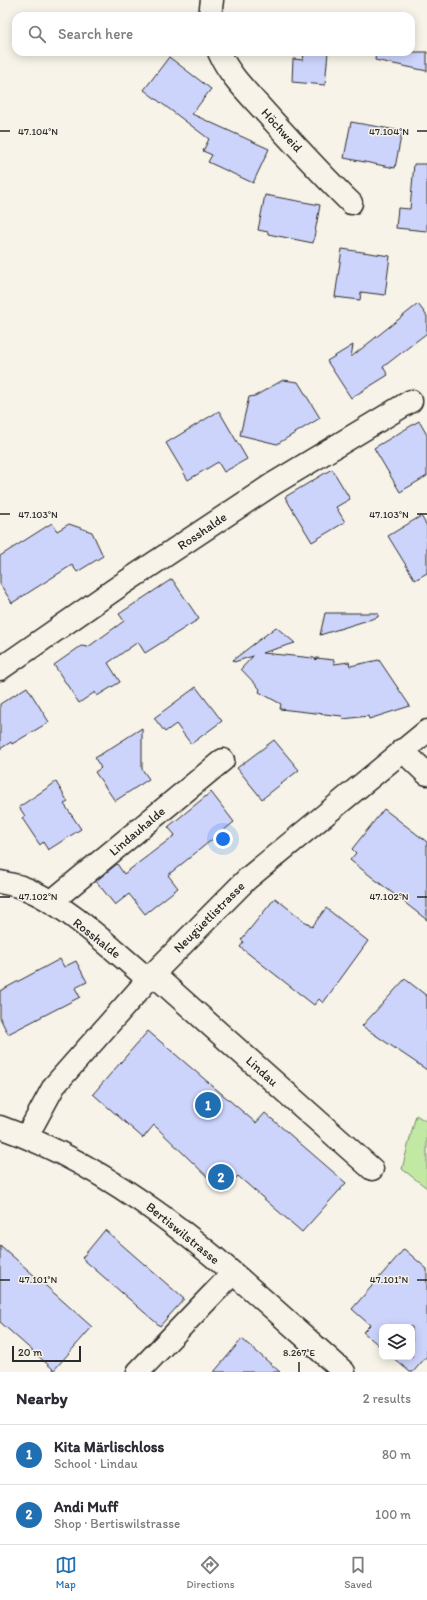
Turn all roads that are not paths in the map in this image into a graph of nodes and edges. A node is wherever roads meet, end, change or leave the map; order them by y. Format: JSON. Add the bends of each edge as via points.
{"nodes":[{"id":1,"x":212,"y":0,"type":"edge"},
{"id":2,"x":210,"y":12,"type":"edge"},
{"id":3,"x":221,"y":56,"type":"edge"},
{"id":4,"x":351,"y":203,"type":"dead end"},
{"id":5,"x":411,"y":402,"type":"dead end"},
{"id":6,"x":0,"y":669,"type":"edge"},
{"id":7,"x":427,"y":731,"type":"edge"},
{"id":8,"x":402,"y":750,"type":"junction"},
{"id":9,"x":223,"y":760,"type":"dead end"},
{"id":10,"x":427,"y":774,"type":"edge"},
{"id":11,"x":0,"y":882,"type":"edge"},
{"id":12,"x":50,"y":902,"type":"junction"},
{"id":13,"x":151,"y":977,"type":"junction"},
{"id":14,"x":0,"y":1127,"type":"edge"},
{"id":15,"x":27,"y":1136,"type":"junction"},
{"id":16,"x":372,"y":1169,"type":"dead end"},
{"id":17,"x":232,"y":1274,"type":"junction"},
{"id":18,"x":138,"y":1372,"type":"edge"},
{"id":19,"x":344,"y":1372,"type":"edge"}],
"edges":[{"from":1,"to":2,"type":"street"},
{"from":3,"to":4,"type":"street","name":"Höchweid","via":[[225,66],[251,96],[318,171]]},
{"from":5,"to":6,"type":"street","name":"Rosshalde","via":[[273,484]]},
{"from":7,"to":8,"type":"street","name":"Neugüetlistrasse"},
{"from":8,"to":10,"type":"street"},
{"from":8,"to":13,"type":"street","name":"Neugüetlistrasse","via":[[247,879]]},
{"from":9,"to":12,"type":"street","name":"Lindauhalde"},
{"from":11,"to":12,"type":"street","name":"Rosshalde","via":[[24,888]]},
{"from":12,"to":13,"type":"street","name":"Rosshalde"},
{"from":13,"to":15,"type":"street","name":"Neugüetlistrasse","via":[[54,1086]]},
{"from":13,"to":16,"type":"street","name":"Lindau"},
{"from":14,"to":15,"type":"street","name":"Bertiswilstrasse"},
{"from":15,"to":17,"type":"street","name":"Bertiswilstrasse","via":[[80,1161],[133,1194]]},
{"from":17,"to":18,"type":"street"},
{"from":17,"to":19,"type":"street","name":"Bertiswilstrasse"}]}
